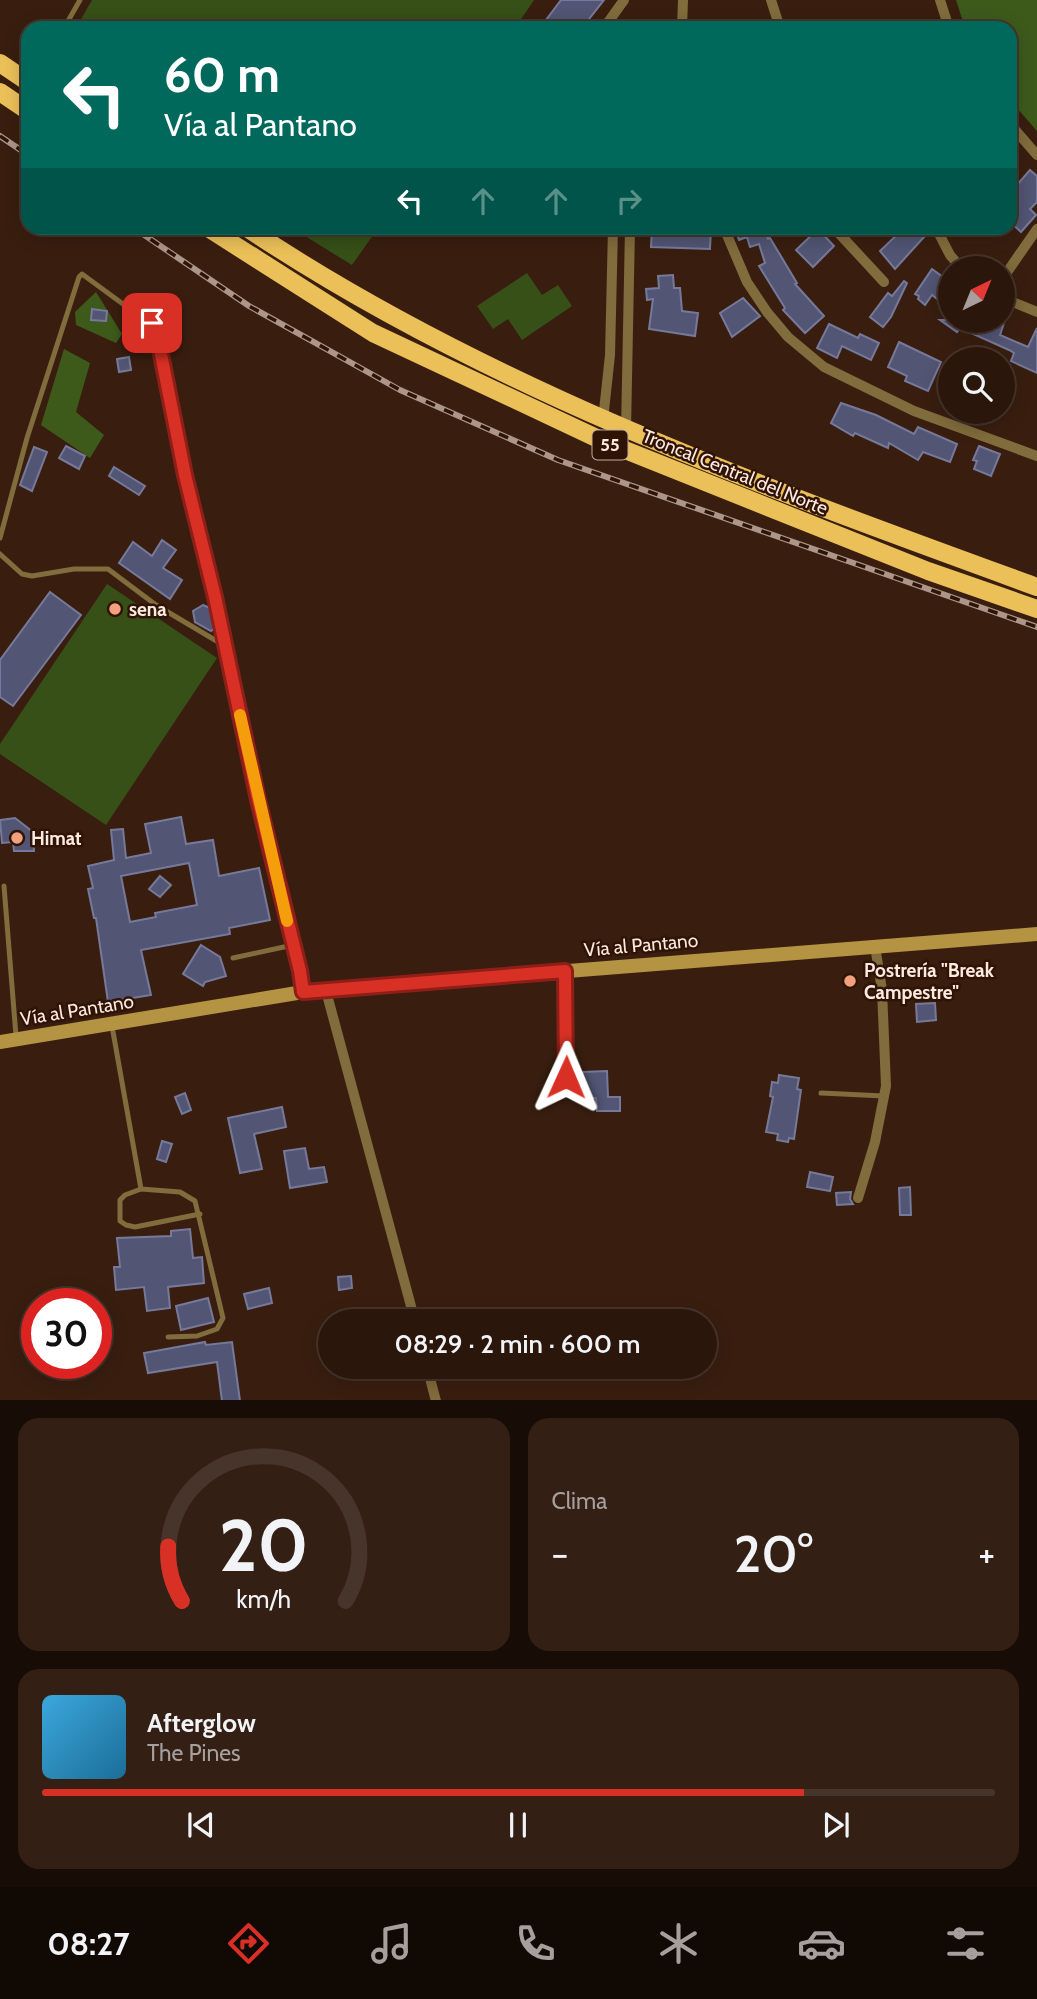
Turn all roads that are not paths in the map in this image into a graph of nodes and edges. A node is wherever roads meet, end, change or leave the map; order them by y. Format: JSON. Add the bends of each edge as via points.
{"nodes":[{"id":1,"x":80,"y":0,"type":"edge"},
{"id":2,"x":624,"y":0,"type":"edge"},
{"id":3,"x":683,"y":0,"type":"edge"},
{"id":4,"x":771,"y":0,"type":"edge"},
{"id":5,"x":940,"y":0,"type":"edge"},
{"id":6,"x":68,"y":21,"type":"edge"},
{"id":7,"x":609,"y":21,"type":"edge"},
{"id":8,"x":682,"y":21,"type":"edge"},
{"id":9,"x":778,"y":21,"type":"edge"},
{"id":10,"x":947,"y":21,"type":"edge"},
{"id":11,"x":0,"y":63,"type":"edge"},
{"id":12,"x":21,"y":77,"type":"edge"},
{"id":13,"x":0,"y":92,"type":"edge"},
{"id":14,"x":21,"y":106,"type":"edge"},
{"id":15,"x":1017,"y":132,"type":"edge"},
{"id":16,"x":1037,"y":155,"type":"edge"},
{"id":17,"x":1037,"y":229,"type":"edge"},
{"id":18,"x":219,"y":235,"type":"edge"},
{"id":19,"x":258,"y":235,"type":"edge"},
{"id":20,"x":613,"y":235,"type":"edge"},
{"id":21,"x":630,"y":235,"type":"edge"},
{"id":22,"x":727,"y":235,"type":"edge"},
{"id":23,"x":840,"y":235,"type":"edge"},
{"id":24,"x":940,"y":235,"type":"edge"},
{"id":25,"x":952,"y":256,"type":"edge"},
{"id":26,"x":1015,"y":261,"type":"edge"},
{"id":27,"x":884,"y":282,"type":"dead end"},
{"id":28,"x":611,"y":299,"type":"junction"},
{"id":29,"x":630,"y":300,"type":"junction"},
{"id":30,"x":1015,"y":303,"type":"edge"},
{"id":31,"x":1037,"y":312,"type":"edge"},
{"id":32,"x":603,"y":419,"type":"junction"},
{"id":33,"x":626,"y":430,"type":"junction"},
{"id":34,"x":1037,"y":456,"type":"edge"},
{"id":35,"x":0,"y":538,"type":"edge"},
{"id":36,"x":0,"y":554,"type":"edge"},
{"id":37,"x":1037,"y":587,"type":"edge"},
{"id":38,"x":1037,"y":609,"type":"edge"},
{"id":39,"x":226,"y":646,"type":"junction"},
{"id":40,"x":4,"y":886,"type":"dead end"},
{"id":41,"x":1037,"y":934,"type":"edge"},
{"id":42,"x":293,"y":945,"type":"junction"},
{"id":43,"x":875,"y":946,"type":"junction"},
{"id":44,"x":233,"y":958,"type":"dead end"},
{"id":45,"x":565,"y":971,"type":"junction"},
{"id":46,"x":326,"y":990,"type":"junction"},
{"id":47,"x":303,"y":992,"type":"junction"},
{"id":48,"x":111,"y":1024,"type":"junction"},
{"id":49,"x":16,"y":1039,"type":"junction"},
{"id":50,"x":0,"y":1042,"type":"edge"},
{"id":51,"x":566,"y":1077,"type":"dead end"},
{"id":52,"x":821,"y":1093,"type":"dead end"},
{"id":53,"x":884,"y":1096,"type":"junction"},
{"id":54,"x":141,"y":1189,"type":"junction"},
{"id":55,"x":858,"y":1198,"type":"dead end"},
{"id":56,"x":200,"y":1214,"type":"junction"},
{"id":57,"x":412,"y":1309,"type":"edge"},
{"id":58,"x":168,"y":1337,"type":"dead end"},
{"id":59,"x":430,"y":1379,"type":"edge"},
{"id":60,"x":436,"y":1400,"type":"edge"}],
"edges":[{"from":1,"to":6,"type":"lane"},
{"from":2,"to":7,"type":"street"},
{"from":3,"to":8,"type":"street"},
{"from":4,"to":9,"type":"street"},
{"from":5,"to":10,"type":"street"},
{"from":11,"to":12,"type":"highway"},
{"from":13,"to":14,"type":"highway"},
{"from":15,"to":16,"type":"street"},
{"from":17,"to":26,"type":"street"},
{"from":18,"to":38,"type":"highway","name":"Troncal Central del Norte","number":"55","via":[[373,332],[605,442],[928,571]]},
{"from":19,"to":32,"type":"highway","name":"Troncal Central del Norte","number":"55","via":[[375,308]]},
{"from":20,"to":28,"type":"street"},
{"from":21,"to":29,"type":"street"},
{"from":22,"to":34,"type":"street","via":[[747,282],[767,312],[824,367],[914,411]]},
{"from":23,"to":27,"type":"street"},
{"from":24,"to":25,"type":"street"},
{"from":28,"to":29,"type":"street"},
{"from":28,"to":32,"type":"street"},
{"from":29,"to":33,"type":"street"},
{"from":30,"to":31,"type":"street"},
{"from":32,"to":33,"type":"highway","name":"Troncal Central del Norte","number":"55"},
{"from":33,"to":37,"type":"highway","name":"Troncal Central del Norte","number":"55"},
{"from":35,"to":39,"type":"lane","via":[[27,438],[82,274],[156,329]]},
{"from":36,"to":39,"type":"lane","via":[[22,574],[32,576],[108,569],[156,605]]},
{"from":39,"to":42,"type":"lane"},
{"from":40,"to":49,"type":"lane"},
{"from":41,"to":43,"type":"main road","name":"Vía al Pantano"},
{"from":42,"to":44,"type":"lane"},
{"from":42,"to":47,"type":"lane"},
{"from":43,"to":45,"type":"main road","name":"Vía al Pantano"},
{"from":43,"to":53,"type":"street","via":[[882,990]]},
{"from":45,"to":46,"type":"main road","name":"Vía al Pantano"},
{"from":45,"to":51,"type":"street"},
{"from":46,"to":47,"type":"main road","name":"Vía al Pantano"},
{"from":46,"to":57,"type":"street"},
{"from":47,"to":48,"type":"main road","name":"Vía al Pantano"},
{"from":48,"to":49,"type":"main road","name":"Vía al Pantano"},
{"from":48,"to":54,"type":"lane"},
{"from":49,"to":50,"type":"main road","name":"Vía al Pantano"},
{"from":52,"to":53,"type":"lane"},
{"from":53,"to":55,"type":"street"},
{"from":54,"to":56,"type":"lane","via":[[180,1192],[195,1201]]},
{"from":54,"to":56,"type":"lane","via":[[120,1200],[120,1221],[126,1225]]},
{"from":56,"to":58,"type":"lane","via":[[223,1318],[218,1329],[197,1336]]},
{"from":59,"to":60,"type":"street"}]}
